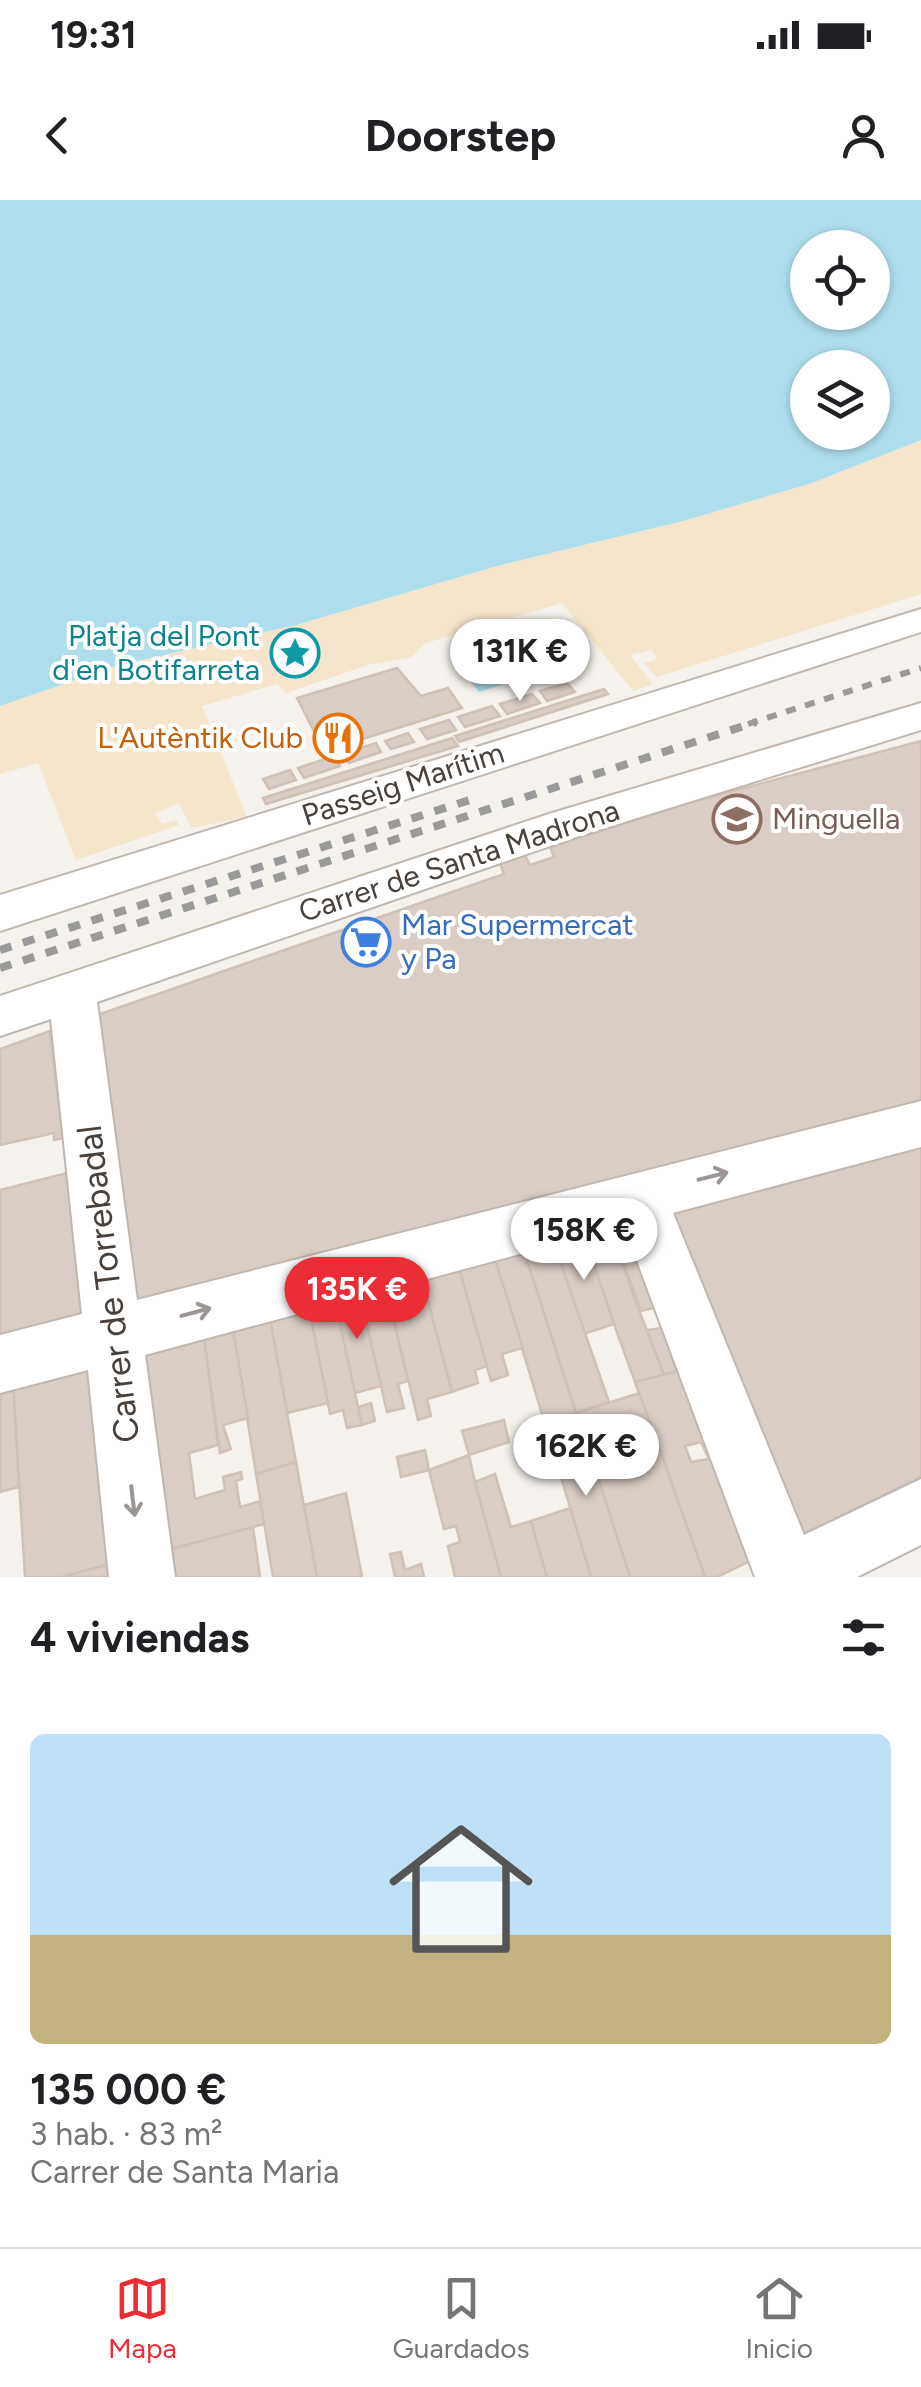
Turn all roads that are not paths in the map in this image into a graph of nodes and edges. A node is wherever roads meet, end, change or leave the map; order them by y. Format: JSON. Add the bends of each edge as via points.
{"nodes":[{"id":1,"x":921,"y":620,"type":"edge"},
{"id":2,"x":921,"y":716,"type":"edge"},
{"id":3,"x":0,"y":912,"type":"edge"},
{"id":4,"x":72,"y":992,"type":"junction"},
{"id":5,"x":0,"y":1016,"type":"edge"},
{"id":6,"x":921,"y":1124,"type":"edge"},
{"id":7,"x":639,"y":1195,"type":"junction"},
{"id":8,"x":114,"y":1334,"type":"junction"},
{"id":9,"x":0,"y":1364,"type":"edge"},
{"id":10,"x":921,"y":1511,"type":"edge"},
{"id":11,"x":921,"y":1545,"type":"edge"},
{"id":12,"x":142,"y":1577,"type":"edge"},
{"id":13,"x":788,"y":1577,"type":"edge"},
{"id":14,"x":857,"y":1577,"type":"edge"}],
"edges":[{"from":1,"to":3,"type":"street","name":"Passeig Marítim"},
{"from":2,"to":4,"type":"street","name":"Carrer de Santa Madrona","via":[[566,824]]},
{"from":4,"to":5,"type":"street","name":"Carrer de Santa Madrona"},
{"from":4,"to":8,"type":"street","name":"Carrer de Torrebadal"},
{"from":7,"to":6,"type":"street","one_way":true},
{"from":8,"to":7,"type":"street","one_way":true},
{"from":7,"to":13,"type":"street"},
{"from":8,"to":9,"type":"street"},
{"from":8,"to":12,"type":"street","name":"Carrer de Torrebadal","one_way":true},
{"from":10,"to":13,"type":"street"},
{"from":11,"to":14,"type":"street"}]}
